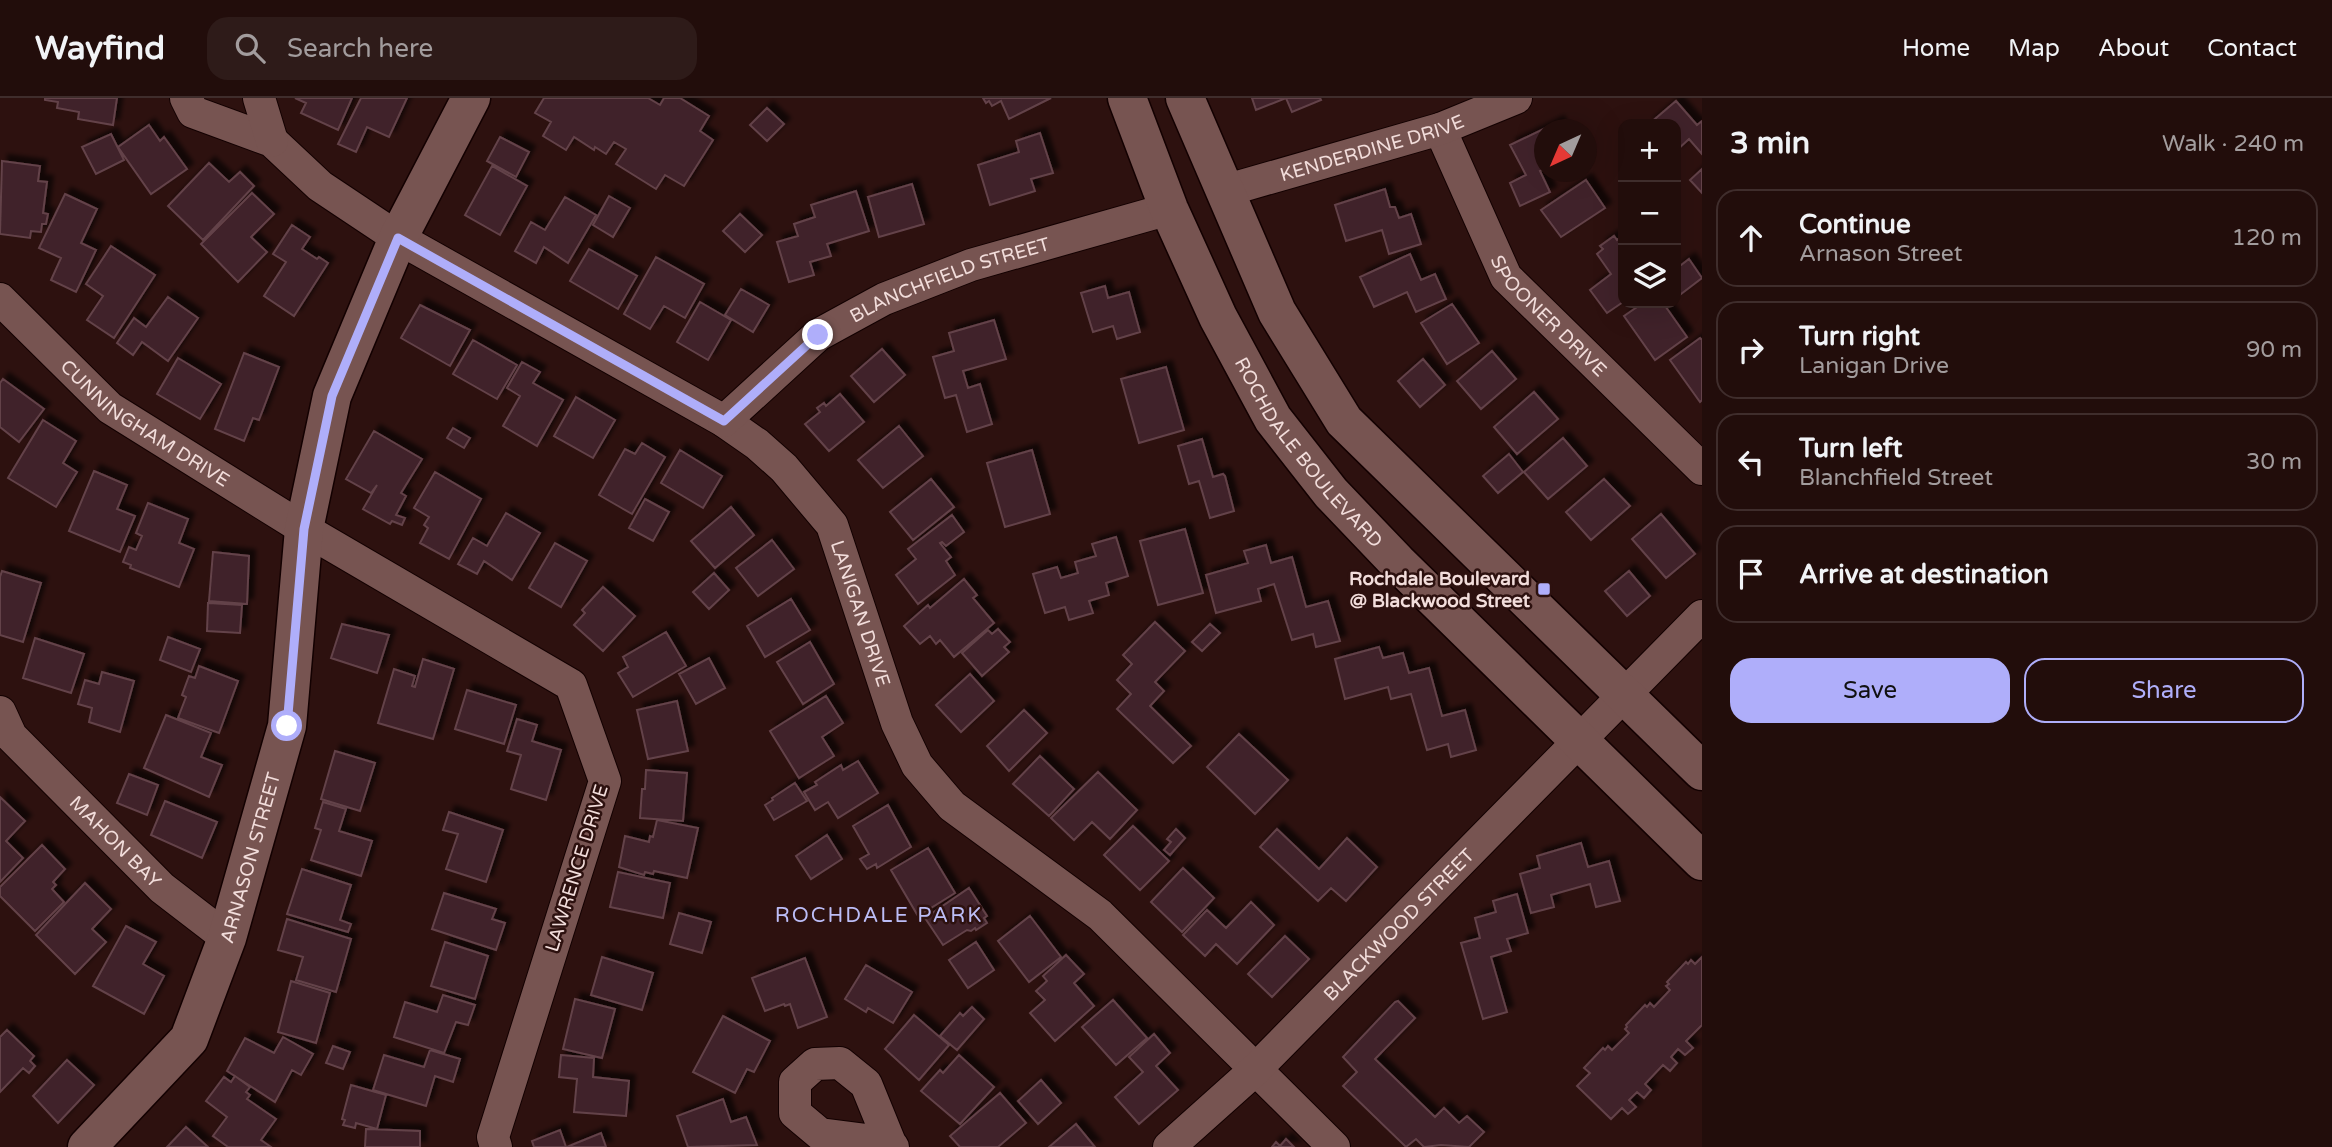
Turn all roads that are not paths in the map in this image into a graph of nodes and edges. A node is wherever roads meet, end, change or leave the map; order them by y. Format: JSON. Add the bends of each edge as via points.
{"nodes":[{"id":1,"x":186,"y":98,"type":"edge"},
{"id":2,"x":259,"y":98,"type":"edge"},
{"id":3,"x":471,"y":98,"type":"edge"},
{"id":4,"x":1128,"y":98,"type":"edge"},
{"id":5,"x":1185,"y":98,"type":"edge"},
{"id":6,"x":1517,"y":98,"type":"edge"},
{"id":7,"x":1440,"y":129,"type":"junction"},
{"id":8,"x":272,"y":141,"type":"junction"},
{"id":9,"x":1224,"y":191,"type":"junction"},
{"id":10,"x":1169,"y":209,"type":"junction"},
{"id":11,"x":398,"y":238,"type":"junction"},
{"id":12,"x":0,"y":299,"type":"edge"},
{"id":13,"x":724,"y":421,"type":"junction"},
{"id":14,"x":1702,"y":469,"type":"edge"},
{"id":15,"x":304,"y":529,"type":"junction"},
{"id":16,"x":1702,"y":616,"type":"edge"},
{"id":17,"x":1623,"y":694,"type":"junction"},
{"id":18,"x":4,"y":726,"type":"edge"},
{"id":19,"x":1577,"y":741,"type":"junction"},
{"id":20,"x":1702,"y":771,"type":"edge"},
{"id":21,"x":1702,"y":860,"type":"edge"},
{"id":22,"x":227,"y":937,"type":"junction"},
{"id":23,"x":1255,"y":1070,"type":"junction"},
{"id":24,"x":87,"y":1147,"type":"edge"},
{"id":25,"x":496,"y":1147,"type":"edge"},
{"id":26,"x":1169,"y":1147,"type":"edge"},
{"id":27,"x":1334,"y":1147,"type":"edge"}],
"edges":[{"from":1,"to":8,"type":"street","via":[[193,112]]},
{"from":2,"to":8,"type":"street"},
{"from":3,"to":11,"type":"main road","name":"ARNASON STREET"},
{"from":4,"to":10,"type":"main road","name":"ROCHDALE BOULEVARD"},
{"from":5,"to":9,"type":"main road"},
{"from":6,"to":7,"type":"street","name":"KENDERDINE DRIVE"},
{"from":7,"to":9,"type":"street","name":"KENDERDINE DRIVE"},
{"from":7,"to":14,"type":"street","name":"SPOONER DRIVE","via":[[1506,277]]},
{"from":8,"to":11,"type":"street","name":"LANIGAN DRIVE","via":[[320,186]]},
{"from":9,"to":17,"type":"main road","via":[[1277,312],[1345,421]]},
{"from":10,"to":13,"type":"street","name":"BLANCHFIELD STREET","via":[[971,265],[884,299],[818,335]]},
{"from":10,"to":19,"type":"main road","name":"ROCHDALE BOULEVARD","via":[[1218,317],[1273,419],[1331,493]]},
{"from":11,"to":13,"type":"street","name":"LANIGAN DRIVE"},
{"from":11,"to":15,"type":"main road","name":"ARNASON STREET","via":[[332,396]]},
{"from":12,"to":15,"type":"street","name":"CUNNINGHAM DRIVE","via":[[110,408]]},
{"from":13,"to":23,"type":"street","name":"LANIGAN DRIVE","via":[[784,468],[832,525],[897,723],[917,765],[951,806],[1100,915]]},
{"from":15,"to":22,"type":"main road","name":"ARNASON STREET","via":[[287,726]]},
{"from":15,"to":25,"type":"street","name":"LAWRENCE DRIVE","via":[[570,685],[605,781],[493,1137]]},
{"from":16,"to":17,"type":"street"},
{"from":17,"to":19,"type":"street","name":"BLACKWOOD STREET"},
{"from":17,"to":20,"type":"main road"},
{"from":18,"to":22,"type":"street","name":"MAHON BAY","via":[[162,888]]},
{"from":19,"to":21,"type":"main road","name":"ROCHDALE BOULEVARD"},
{"from":19,"to":23,"type":"street","name":"BLACKWOOD STREET"},
{"from":22,"to":24,"type":"main road","name":"ARNASON STREET","via":[[189,1039]]},
{"from":23,"to":26,"type":"street","name":"BLACKWOOD STREET"},
{"from":23,"to":27,"type":"street","name":"LANIGAN DRIVE"}]}
